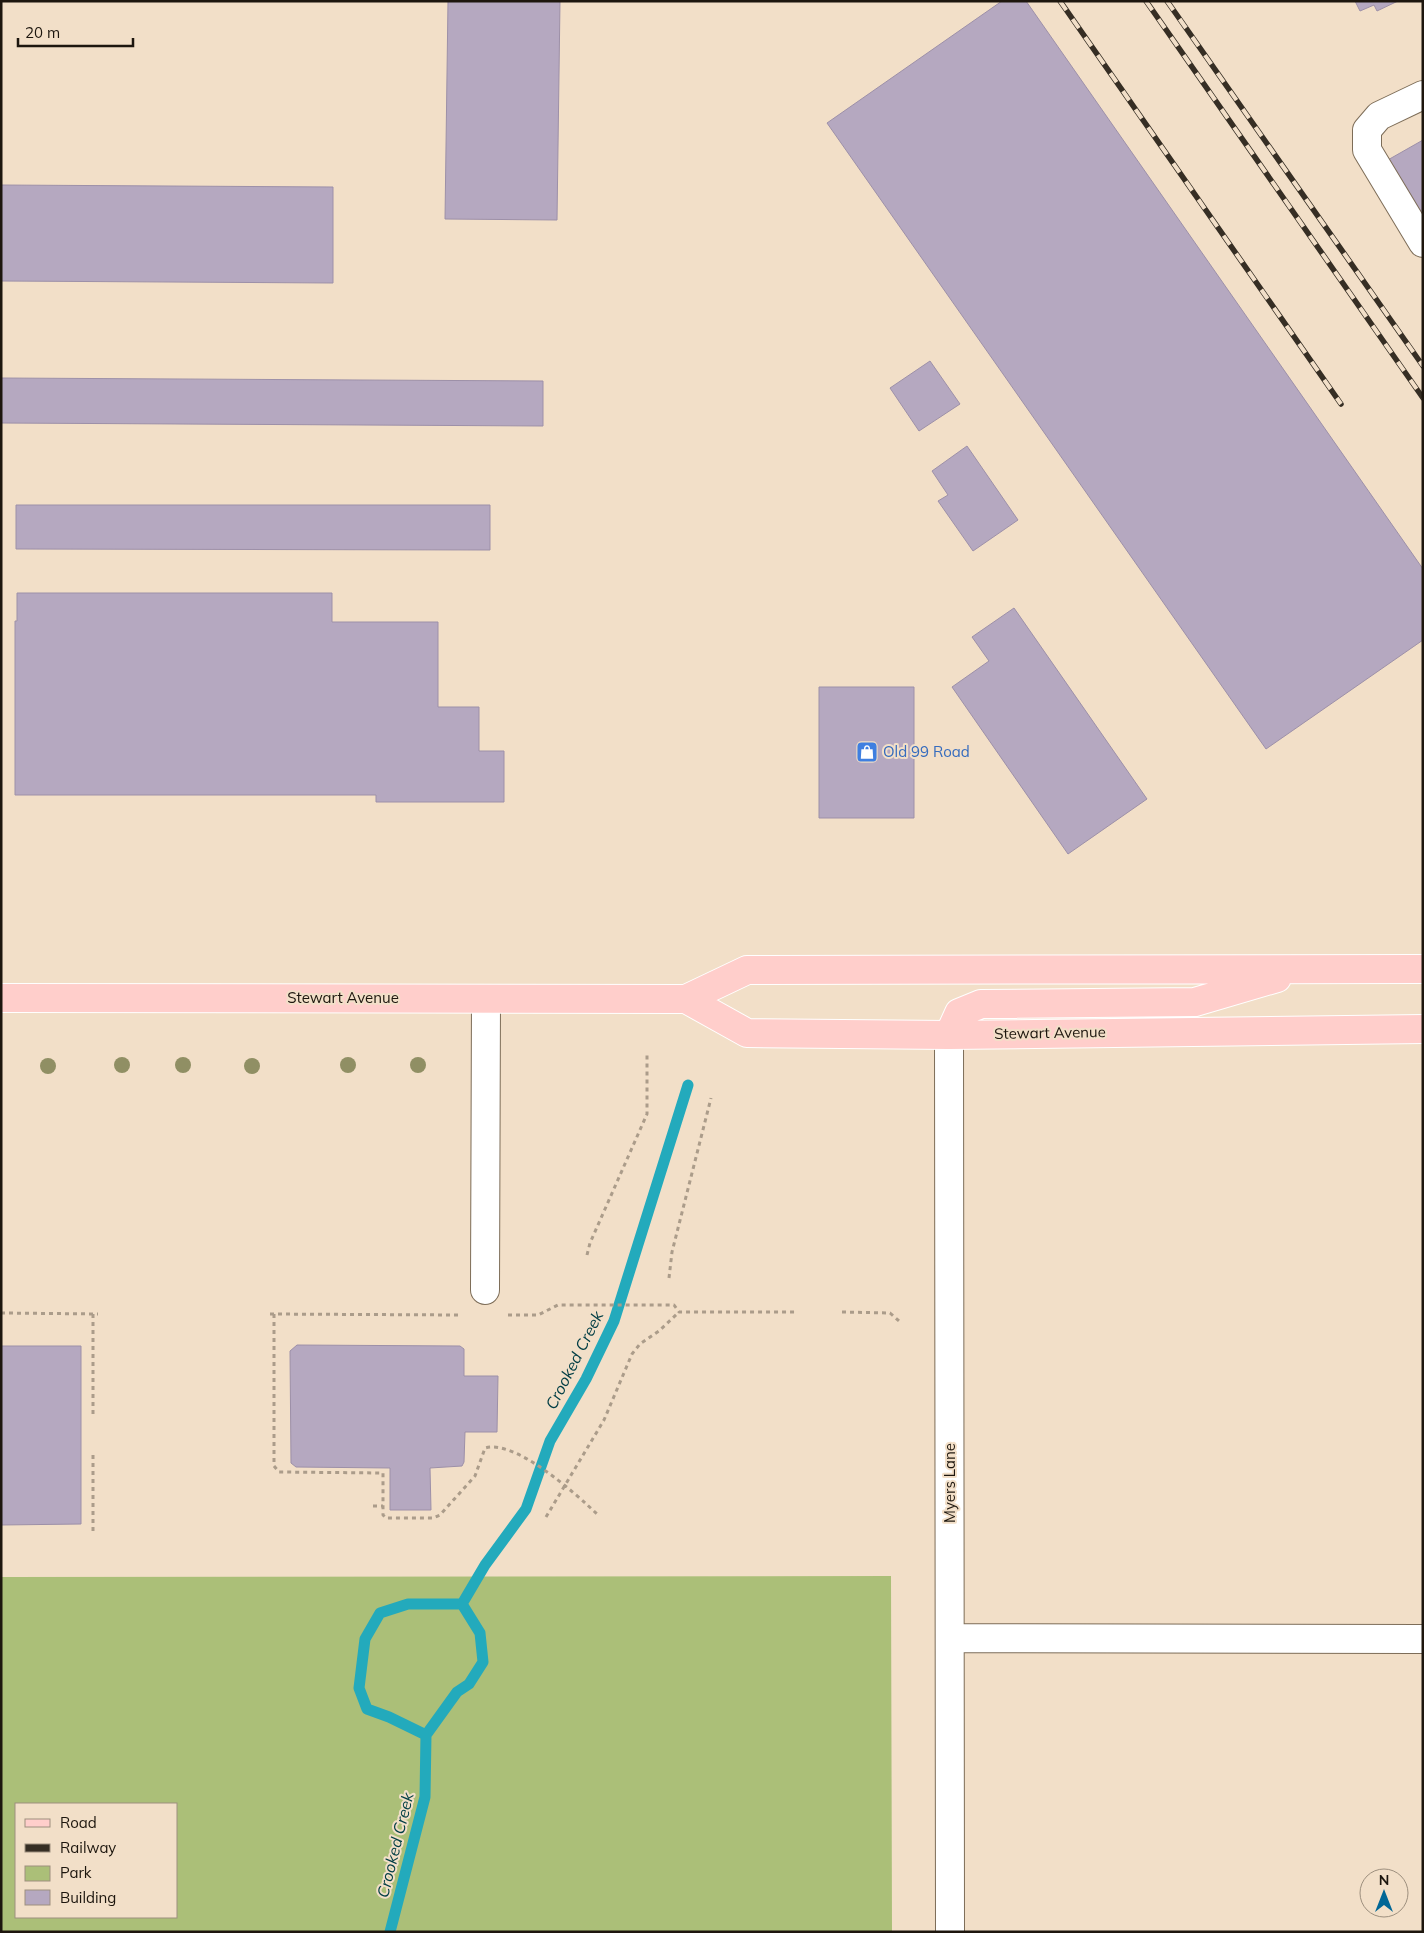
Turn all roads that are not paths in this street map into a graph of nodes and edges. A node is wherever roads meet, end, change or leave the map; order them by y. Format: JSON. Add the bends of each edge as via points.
{"nodes":[{"id":1,"x":1423,"y":95,"type":"edge"},
{"id":2,"x":1423,"y":243,"type":"edge"},
{"id":3,"x":1307,"y":969,"type":"junction"},
{"id":4,"x":1423,"y":969,"type":"edge"},
{"id":5,"x":1,"y":998,"type":"edge"},
{"id":6,"x":486,"y":999,"type":"junction"},
{"id":7,"x":686,"y":999,"type":"junction"},
{"id":8,"x":1423,"y":1029,"type":"edge"},
{"id":9,"x":949,"y":1035,"type":"junction"},
{"id":10,"x":484,"y":1290,"type":"dead end"},
{"id":11,"x":950,"y":1638,"type":"junction"},
{"id":12,"x":1423,"y":1639,"type":"edge"},
{"id":13,"x":950,"y":1932,"type":"edge"}],
"edges":[{"from":1,"to":2,"type":"street","via":[[1379,116],[1367,130],[1368,150]]},
{"from":3,"to":4,"type":"main road","name":"Stewart Avenue"},
{"from":3,"to":7,"type":"main road","name":"Stewart Avenue","via":[[747,970]]},
{"from":3,"to":9,"type":"main road","via":[[1195,1002],[982,1004],[959,1013]]},
{"from":5,"to":6,"type":"main road","name":"Stewart Avenue"},
{"from":6,"to":7,"type":"main road","name":"Stewart Avenue"},
{"from":6,"to":10,"type":"street"},
{"from":7,"to":9,"type":"main road","name":"Stewart Avenue","via":[[747,1033]]},
{"from":8,"to":9,"type":"main road","name":"Stewart Avenue"},
{"from":9,"to":11,"type":"street","name":"Myers Lane"},
{"from":11,"to":12,"type":"street"},
{"from":11,"to":13,"type":"street","name":"Myers Lane"}]}
